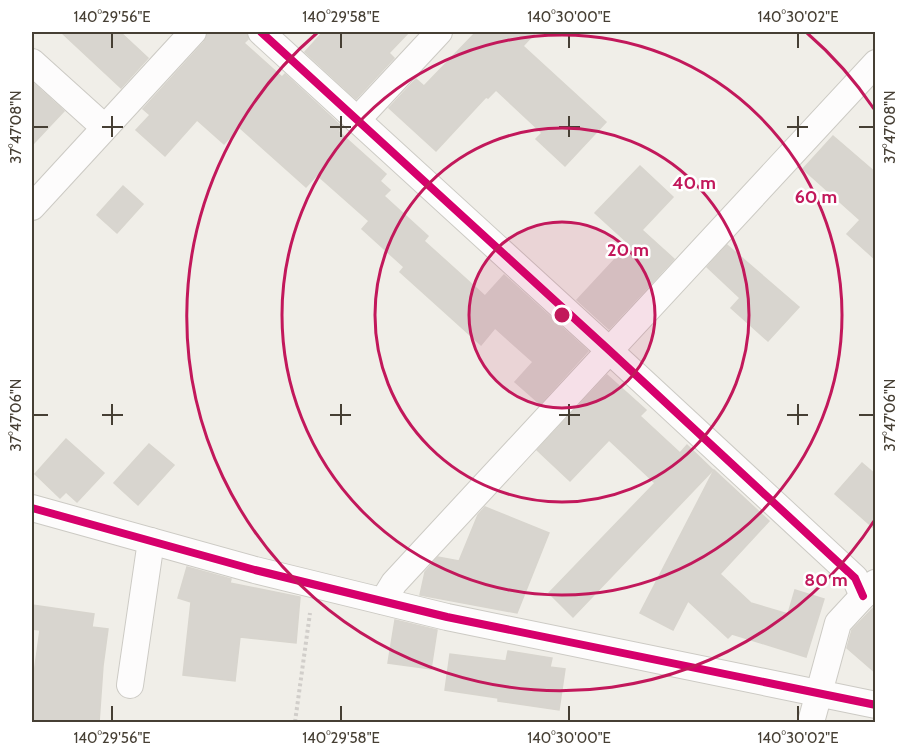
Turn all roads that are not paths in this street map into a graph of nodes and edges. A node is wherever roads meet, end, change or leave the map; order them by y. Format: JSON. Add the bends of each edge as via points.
{"nodes":[{"id":1,"x":193,"y":32,"type":"edge"},
{"id":2,"x":261,"y":32,"type":"edge"},
{"id":3,"x":439,"y":32,"type":"edge"},
{"id":4,"x":32,"y":62,"type":"edge"},
{"id":5,"x":876,"y":63,"type":"edge"},
{"id":6,"x":357,"y":120,"type":"junction"},
{"id":7,"x":104,"y":127,"type":"junction"},
{"id":8,"x":32,"y":207,"type":"edge"},
{"id":9,"x":610,"y":351,"type":"junction"},
{"id":10,"x":32,"y":508,"type":"edge"},
{"id":11,"x":151,"y":542,"type":"junction"},
{"id":12,"x":869,"y":589,"type":"edge"},
{"id":13,"x":383,"y":601,"type":"junction"},
{"id":14,"x":130,"y":685,"type":"dead end"},
{"id":15,"x":819,"y":692,"type":"junction"},
{"id":16,"x":876,"y":705,"type":"edge"},
{"id":17,"x":811,"y":723,"type":"edge"}],
"edges":[{"from":1,"to":7,"type":"street"},
{"from":2,"to":6,"type":"street"},
{"from":3,"to":6,"type":"street"},
{"from":4,"to":7,"type":"street"},
{"from":5,"to":9,"type":"street"},
{"from":6,"to":9,"type":"street"},
{"from":7,"to":8,"type":"street"},
{"from":9,"to":12,"type":"street"},
{"from":9,"to":13,"type":"street","via":[[394,584]]},
{"from":10,"to":11,"type":"street"},
{"from":11,"to":13,"type":"street"},
{"from":11,"to":14,"type":"street"},
{"from":12,"to":15,"type":"street","via":[[838,623]]},
{"from":13,"to":15,"type":"street"},
{"from":15,"to":16,"type":"street"},
{"from":15,"to":17,"type":"street"}]}
